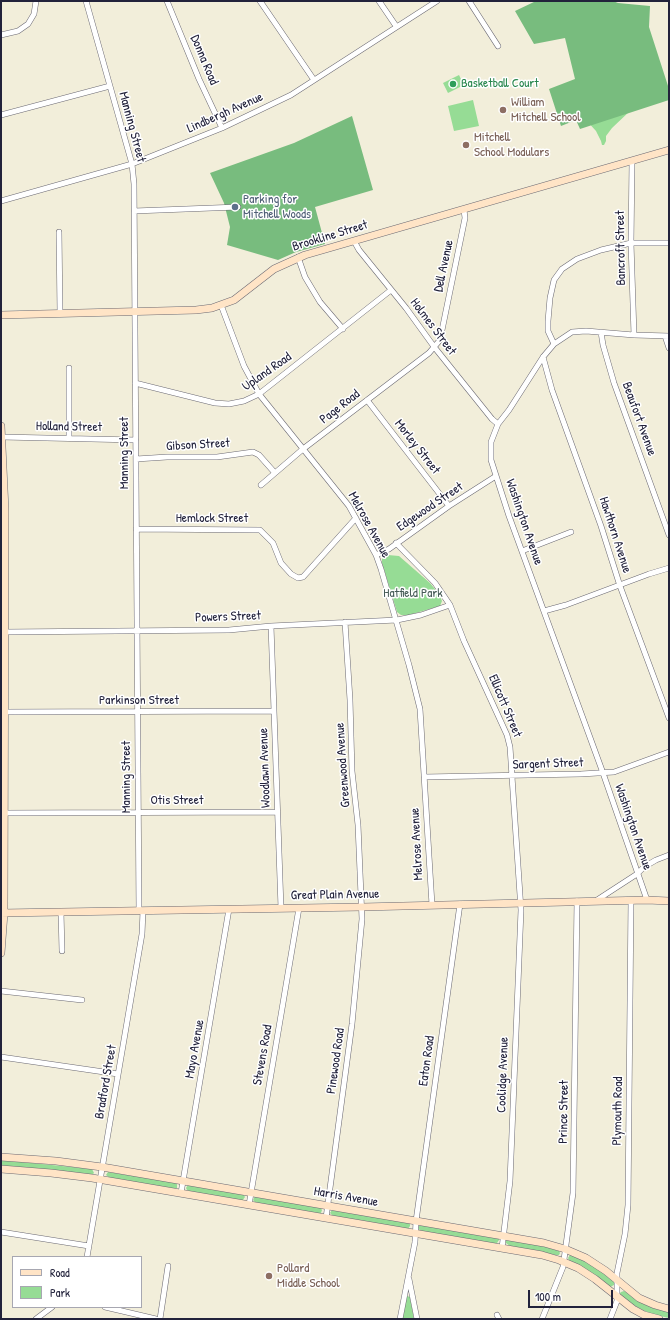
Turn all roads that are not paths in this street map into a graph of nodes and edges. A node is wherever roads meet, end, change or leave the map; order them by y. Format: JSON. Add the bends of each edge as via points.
{"nodes":[{"id":1,"x":36,"y":1,"type":"edge"},
{"id":2,"x":86,"y":1,"type":"edge"},
{"id":3,"x":167,"y":1,"type":"edge"},
{"id":4,"x":260,"y":1,"type":"edge"},
{"id":5,"x":379,"y":1,"type":"edge"},
{"id":6,"x":437,"y":1,"type":"edge"},
{"id":7,"x":469,"y":1,"type":"edge"},
{"id":8,"x":396,"y":26,"type":"junction"},
{"id":9,"x":1,"y":35,"type":"edge"},
{"id":10,"x":498,"y":46,"type":"dead end"},
{"id":11,"x":314,"y":80,"type":"junction"},
{"id":12,"x":110,"y":86,"type":"junction"},
{"id":13,"x":1,"y":114,"type":"edge"},
{"id":14,"x":222,"y":128,"type":"junction"},
{"id":15,"x":669,"y":150,"type":"edge"},
{"id":16,"x":632,"y":162,"type":"junction"},
{"id":17,"x":132,"y":164,"type":"junction"},
{"id":18,"x":1,"y":201,"type":"edge"},
{"id":19,"x":238,"y":207,"type":"dead end"},
{"id":20,"x":464,"y":210,"type":"junction"},
{"id":21,"x":134,"y":211,"type":"junction"},
{"id":22,"x":59,"y":232,"type":"dead end"},
{"id":23,"x":354,"y":241,"type":"junction"},
{"id":24,"x":631,"y":242,"type":"junction"},
{"id":25,"x":669,"y":244,"type":"edge"},
{"id":26,"x":298,"y":257,"type":"junction"},
{"id":27,"x":390,"y":290,"type":"junction"},
{"id":28,"x":221,"y":306,"type":"junction"},
{"id":29,"x":135,"y":312,"type":"junction"},
{"id":30,"x":60,"y":313,"type":"junction"},
{"id":31,"x":1,"y":315,"type":"edge"},
{"id":32,"x":343,"y":329,"type":"junction"},
{"id":33,"x":600,"y":332,"type":"junction"},
{"id":34,"x":634,"y":335,"type":"junction"},
{"id":35,"x":667,"y":336,"type":"edge"},
{"id":36,"x":554,"y":344,"type":"junction"},
{"id":37,"x":434,"y":348,"type":"junction"},
{"id":38,"x":669,"y":348,"type":"edge"},
{"id":39,"x":543,"y":357,"type":"junction"},
{"id":40,"x":69,"y":368,"type":"dead end"},
{"id":41,"x":135,"y":384,"type":"junction"},
{"id":42,"x":259,"y":394,"type":"junction"},
{"id":43,"x":367,"y":400,"type":"junction"},
{"id":44,"x":498,"y":424,"type":"junction"},
{"id":45,"x":1,"y":426,"type":"edge"},
{"id":46,"x":2,"y":437,"type":"junction"},
{"id":47,"x":69,"y":438,"type":"junction"},
{"id":48,"x":136,"y":440,"type":"junction"},
{"id":49,"x":304,"y":449,"type":"junction"},
{"id":50,"x":136,"y":459,"type":"junction"},
{"id":51,"x":274,"y":473,"type":"junction"},
{"id":52,"x":496,"y":476,"type":"junction"},
{"id":53,"x":261,"y":484,"type":"dead end"},
{"id":54,"x":449,"y":506,"type":"junction"},
{"id":55,"x":3,"y":510,"type":"edge"},
{"id":56,"x":356,"y":518,"type":"junction"},
{"id":57,"x":136,"y":529,"type":"junction"},
{"id":58,"x":571,"y":532,"type":"dead end"},
{"id":59,"x":669,"y":535,"type":"edge"},
{"id":60,"x":396,"y":543,"type":"junction"},
{"id":61,"x":522,"y":551,"type":"junction"},
{"id":62,"x":376,"y":554,"type":"junction"},
{"id":63,"x":669,"y":568,"type":"edge"},
{"id":64,"x":620,"y":586,"type":"junction"},
{"id":65,"x":450,"y":605,"type":"junction"},
{"id":66,"x":544,"y":611,"type":"junction"},
{"id":67,"x":397,"y":620,"type":"junction"},
{"id":68,"x":345,"y":622,"type":"junction"},
{"id":69,"x":271,"y":626,"type":"junction"},
{"id":70,"x":137,"y":630,"type":"junction"},
{"id":71,"x":5,"y":632,"type":"junction"},
{"id":72,"x":3,"y":667,"type":"edge"},
{"id":73,"x":274,"y":711,"type":"junction"},
{"id":74,"x":4,"y":712,"type":"junction"},
{"id":75,"x":137,"y":712,"type":"junction"},
{"id":76,"x":669,"y":718,"type":"edge"},
{"id":77,"x":669,"y":752,"type":"edge"},
{"id":78,"x":603,"y":772,"type":"junction"},
{"id":79,"x":512,"y":776,"type":"junction"},
{"id":80,"x":424,"y":777,"type":"junction"},
{"id":81,"x":138,"y":812,"type":"junction"},
{"id":82,"x":277,"y":812,"type":"junction"},
{"id":83,"x":4,"y":813,"type":"junction"},
{"id":84,"x":669,"y":855,"type":"edge"},
{"id":85,"x":637,"y":874,"type":"junction"},
{"id":86,"x":631,"y":900,"type":"junction"},
{"id":87,"x":647,"y":900,"type":"junction"},
{"id":88,"x":596,"y":901,"type":"junction"},
{"id":89,"x":669,"y":901,"type":"edge"},
{"id":90,"x":577,"y":902,"type":"junction"},
{"id":91,"x":521,"y":903,"type":"junction"},
{"id":92,"x":460,"y":904,"type":"junction"},
{"id":93,"x":432,"y":905,"type":"junction"},
{"id":94,"x":362,"y":907,"type":"junction"},
{"id":95,"x":281,"y":908,"type":"junction"},
{"id":96,"x":299,"y":908,"type":"junction"},
{"id":97,"x":229,"y":909,"type":"junction"},
{"id":98,"x":141,"y":911,"type":"junction"},
{"id":99,"x":61,"y":912,"type":"junction"},
{"id":100,"x":2,"y":913,"type":"edge"},
{"id":101,"x":62,"y":951,"type":"dead end"},
{"id":102,"x":1,"y":953,"type":"edge"},
{"id":103,"x":1,"y":991,"type":"edge"},
{"id":104,"x":82,"y":1000,"type":"dead end"},
{"id":105,"x":1,"y":1057,"type":"edge"},
{"id":106,"x":118,"y":1074,"type":"junction"},
{"id":107,"x":1,"y":1157,"type":"edge"},
{"id":108,"x":102,"y":1168,"type":"junction"},
{"id":109,"x":1,"y":1169,"type":"edge"},
{"id":110,"x":100,"y":1179,"type":"junction"},
{"id":111,"x":183,"y":1181,"type":"junction"},
{"id":112,"x":181,"y":1193,"type":"junction"},
{"id":113,"x":250,"y":1193,"type":"junction"},
{"id":114,"x":248,"y":1205,"type":"junction"},
{"id":115,"x":327,"y":1206,"type":"junction"},
{"id":116,"x":326,"y":1218,"type":"junction"},
{"id":117,"x":416,"y":1221,"type":"junction"},
{"id":118,"x":1,"y":1232,"type":"edge"},
{"id":119,"x":416,"y":1233,"type":"junction"},
{"id":120,"x":503,"y":1235,"type":"junction"},
{"id":121,"x":89,"y":1246,"type":"junction"},
{"id":122,"x":502,"y":1248,"type":"junction"},
{"id":123,"x":565,"y":1249,"type":"junction"},
{"id":124,"x":87,"y":1256,"type":"edge"},
{"id":125,"x":564,"y":1262,"type":"junction"},
{"id":126,"x":168,"y":1266,"type":"dead end"},
{"id":127,"x":409,"y":1277,"type":"junction"},
{"id":128,"x":617,"y":1280,"type":"junction"},
{"id":129,"x":617,"y":1297,"type":"junction"},
{"id":130,"x":51,"y":1308,"type":"edge"},
{"id":131,"x":109,"y":1308,"type":"edge"},
{"id":132,"x":669,"y":1309,"type":"edge"},
{"id":133,"x":36,"y":1319,"type":"edge"},
{"id":134,"x":156,"y":1319,"type":"edge"},
{"id":135,"x":160,"y":1319,"type":"edge"},
{"id":136,"x":400,"y":1319,"type":"edge"},
{"id":137,"x":417,"y":1319,"type":"edge"},
{"id":138,"x":542,"y":1319,"type":"edge"},
{"id":139,"x":610,"y":1319,"type":"edge"},
{"id":140,"x":659,"y":1319,"type":"edge"}],
"edges":[{"from":1,"to":9,"type":"street","via":[[34,14],[28,24],[18,31]]},
{"from":2,"to":12,"type":"street","name":"Manning Street"},
{"from":3,"to":14,"type":"street","name":"Donna Road"},
{"from":4,"to":11,"type":"street"},
{"from":5,"to":8,"type":"street"},
{"from":6,"to":8,"type":"street","name":"Lindbergh Avenue"},
{"from":7,"to":10,"type":"street"},
{"from":8,"to":11,"type":"street","name":"Lindbergh Avenue"},
{"from":11,"to":14,"type":"street","name":"Lindbergh Avenue","via":[[291,95]]},
{"from":12,"to":13,"type":"street"},
{"from":12,"to":17,"type":"street","name":"Manning Street"},
{"from":14,"to":17,"type":"street","name":"Lindbergh Avenue"},
{"from":15,"to":16,"type":"street","name":"Brookline Street"},
{"from":16,"to":20,"type":"street","name":"Brookline Street"},
{"from":16,"to":24,"type":"street","name":"Bancroft Street"},
{"from":17,"to":18,"type":"street","name":"Lindbergh Avenue"},
{"from":17,"to":21,"type":"street","name":"Manning Street"},
{"from":19,"to":21,"type":"street"},
{"from":20,"to":23,"type":"street","name":"Brookline Street"},
{"from":20,"to":37,"type":"street","name":"Dell Avenue","via":[[465,218],[440,340]]},
{"from":21,"to":29,"type":"street","name":"Manning Street"},
{"from":22,"to":30,"type":"street"},
{"from":23,"to":26,"type":"street","name":"Brookline Street"},
{"from":23,"to":27,"type":"street","name":"Holmes Street"},
{"from":24,"to":25,"type":"street"},
{"from":24,"to":34,"type":"street","name":"Bancroft Street"},
{"from":24,"to":36,"type":"street","via":[[577,259],[562,269],[554,280],[550,298],[548,331]]},
{"from":26,"to":28,"type":"street","name":"Brookline Street","via":[[274,269],[240,296]]},
{"from":26,"to":32,"type":"street","via":[[305,277],[320,302]]},
{"from":27,"to":32,"type":"street","name":"Upland Road"},
{"from":27,"to":37,"type":"street","name":"Holmes Street"},
{"from":28,"to":29,"type":"street","name":"Brookline Street","via":[[196,310]]},
{"from":28,"to":42,"type":"street","name":"Melrose Avenue","via":[[244,366]]},
{"from":29,"to":30,"type":"street","name":"Brookline Street"},
{"from":29,"to":41,"type":"street","name":"Manning Street"},
{"from":30,"to":31,"type":"street","name":"Brookline Street"},
{"from":32,"to":42,"type":"street","name":"Upland Road"},
{"from":33,"to":34,"type":"street","name":"Washington Avenue"},
{"from":33,"to":36,"type":"street","name":"Washington Avenue","via":[[572,332]]},
{"from":33,"to":59,"type":"street","name":"Beaufort Avenue","via":[[614,384]]},
{"from":34,"to":35,"type":"street","name":"Washington Avenue"},
{"from":35,"to":38,"type":"street"},
{"from":36,"to":39,"type":"street","name":"Washington Avenue"},
{"from":37,"to":43,"type":"street","name":"Page Road"},
{"from":37,"to":44,"type":"street","name":"Holmes Street"},
{"from":39,"to":44,"type":"street","name":"Washington Avenue"},
{"from":39,"to":64,"type":"street","name":"Hawthorn Avenue"},
{"from":40,"to":47,"type":"street"},
{"from":41,"to":42,"type":"street","name":"Upland Road","via":[[215,403],[244,401]]},
{"from":41,"to":48,"type":"street","name":"Manning Street"},
{"from":42,"to":49,"type":"street","name":"Melrose Avenue"},
{"from":43,"to":49,"type":"street","name":"Page Road"},
{"from":43,"to":54,"type":"street","name":"Morley Street"},
{"from":44,"to":52,"type":"street","name":"Washington Avenue","via":[[491,442],[491,460]]},
{"from":45,"to":46,"type":"street"},
{"from":46,"to":47,"type":"street","name":"Holland Street"},
{"from":46,"to":55,"type":"street"},
{"from":47,"to":48,"type":"street","name":"Holland Street"},
{"from":48,"to":50,"type":"street","name":"Manning Street"},
{"from":49,"to":51,"type":"street","name":"Page Road"},
{"from":49,"to":56,"type":"street","name":"Melrose Avenue"},
{"from":50,"to":51,"type":"street","name":"Gibson Street","via":[[217,457],[253,452],[260,454]]},
{"from":50,"to":57,"type":"street","name":"Manning Street"},
{"from":51,"to":53,"type":"street","name":"Page Road"},
{"from":52,"to":54,"type":"street","name":"Edgewood Street"},
{"from":52,"to":61,"type":"street","name":"Washington Avenue"},
{"from":54,"to":60,"type":"street","name":"Edgewood Street"},
{"from":55,"to":71,"type":"street"},
{"from":56,"to":57,"type":"street","name":"Hemlock Street","via":[[303,577],[298,578],[281,563],[273,543],[260,530]]},
{"from":56,"to":62,"type":"street","name":"Melrose Avenue"},
{"from":57,"to":70,"type":"street","name":"Manning Street"},
{"from":58,"to":61,"type":"street"},
{"from":60,"to":62,"type":"street","name":"Edgewood Street"},
{"from":60,"to":65,"type":"street","name":"Ellicott Street","via":[[435,583]]},
{"from":61,"to":66,"type":"street","name":"Washington Avenue"},
{"from":62,"to":67,"type":"street","name":"Melrose Avenue"},
{"from":63,"to":64,"type":"street"},
{"from":64,"to":66,"type":"street"},
{"from":64,"to":76,"type":"street","name":"Hawthorn Avenue"},
{"from":65,"to":67,"type":"street","name":"Powers Street"},
{"from":65,"to":79,"type":"street","name":"Ellicott Street","via":[[507,735]]},
{"from":66,"to":78,"type":"street","name":"Washington Avenue"},
{"from":67,"to":68,"type":"street","name":"Powers Street"},
{"from":67,"to":80,"type":"street","name":"Melrose Avenue","via":[[419,702]]},
{"from":68,"to":69,"type":"street","name":"Powers Street"},
{"from":68,"to":94,"type":"street","name":"Greenwood Avenue"},
{"from":69,"to":70,"type":"street","name":"Powers Street","via":[[229,630]]},
{"from":69,"to":73,"type":"street","name":"Woodlawn Avenue"},
{"from":70,"to":71,"type":"street","name":"Powers Street"},
{"from":70,"to":75,"type":"street","name":"Manning Street"},
{"from":71,"to":72,"type":"street"},
{"from":72,"to":74,"type":"street"},
{"from":73,"to":75,"type":"street","name":"Parkinson Street"},
{"from":73,"to":82,"type":"street","name":"Woodlawn Avenue"},
{"from":74,"to":75,"type":"street","name":"Parkinson Street"},
{"from":74,"to":83,"type":"street"},
{"from":75,"to":81,"type":"street","name":"Manning Street"},
{"from":77,"to":78,"type":"street","name":"Sargent Street","via":[[614,772]]},
{"from":78,"to":79,"type":"street","name":"Sargent Street"},
{"from":78,"to":85,"type":"street","name":"Washington Avenue"},
{"from":79,"to":80,"type":"street","name":"Sargent Street"},
{"from":79,"to":91,"type":"street","name":"Ellicott Street"},
{"from":80,"to":93,"type":"street","name":"Melrose Avenue"},
{"from":81,"to":82,"type":"street","name":"Otis Street"},
{"from":81,"to":83,"type":"street","name":"Otis Street"},
{"from":81,"to":98,"type":"street","name":"Manning Street"},
{"from":82,"to":95,"type":"street","name":"Woodlawn Avenue"},
{"from":83,"to":100,"type":"street"},
{"from":84,"to":85,"type":"street","via":[[644,867]]},
{"from":85,"to":87,"type":"street","name":"Washington Avenue"},
{"from":85,"to":88,"type":"street"},
{"from":86,"to":87,"type":"street","name":"Great Plain Avenue"},
{"from":86,"to":88,"type":"street","name":"Great Plain Avenue"},
{"from":86,"to":128,"type":"street","name":"Plymouth Road","via":[[628,1205]]},
{"from":87,"to":89,"type":"street","name":"Great Plain Avenue"},
{"from":88,"to":90,"type":"street","name":"Great Plain Avenue"},
{"from":90,"to":91,"type":"street","name":"Great Plain Avenue"},
{"from":90,"to":123,"type":"street","name":"Prince Street","via":[[574,1179]]},
{"from":91,"to":92,"type":"street","name":"Great Plain Avenue"},
{"from":91,"to":120,"type":"street","name":"Coolidge Avenue","via":[[511,1175]]},
{"from":92,"to":93,"type":"street","name":"Great Plain Avenue"},
{"from":92,"to":117,"type":"street","name":"Eaton Road"},
{"from":93,"to":94,"type":"street","name":"Great Plain Avenue"},
{"from":94,"to":96,"type":"street","name":"Great Plain Avenue"},
{"from":94,"to":115,"type":"street","name":"Pinewood Road","via":[[352,1024]]},
{"from":95,"to":96,"type":"street","name":"Great Plain Avenue"},
{"from":95,"to":97,"type":"street","name":"Great Plain Avenue"},
{"from":96,"to":113,"type":"street","name":"Stevens Road"},
{"from":97,"to":98,"type":"street","name":"Great Plain Avenue"},
{"from":97,"to":111,"type":"street","name":"Mayo Avenue"},
{"from":98,"to":99,"type":"street","name":"Great Plain Avenue"},
{"from":98,"to":106,"type":"street","name":"Bradford Street","via":[[142,934]]},
{"from":99,"to":100,"type":"street","name":"Great Plain Avenue"},
{"from":99,"to":101,"type":"street"},
{"from":100,"to":102,"type":"street"},
{"from":103,"to":104,"type":"street"},
{"from":105,"to":106,"type":"street"},
{"from":106,"to":108,"type":"street","name":"Bradford Street"},
{"from":107,"to":108,"type":"street","name":"Harris Avenue"},
{"from":108,"to":110,"type":"street","name":"Bradford Street"},
{"from":108,"to":111,"type":"street","name":"Harris Avenue"},
{"from":109,"to":110,"type":"street","name":"Harris Avenue"},
{"from":110,"to":112,"type":"street","name":"Harris Avenue"},
{"from":110,"to":121,"type":"street","name":"Bradford Street"},
{"from":111,"to":112,"type":"street","name":"Mayo Avenue"},
{"from":111,"to":113,"type":"street","name":"Harris Avenue"},
{"from":112,"to":114,"type":"street","name":"Harris Avenue"},
{"from":113,"to":114,"type":"street","name":"Stevens Road"},
{"from":113,"to":115,"type":"street","name":"Harris Avenue"},
{"from":114,"to":116,"type":"street","name":"Harris Avenue"},
{"from":115,"to":116,"type":"street","name":"Pinewood Road"},
{"from":115,"to":117,"type":"street","name":"Harris Avenue"},
{"from":116,"to":119,"type":"street","name":"Harris Avenue"},
{"from":117,"to":119,"type":"street","name":"Eaton Road"},
{"from":117,"to":120,"type":"street","name":"Harris Avenue"},
{"from":118,"to":121,"type":"street"},
{"from":119,"to":122,"type":"street","name":"Harris Avenue"},
{"from":119,"to":127,"type":"street","name":"Eaton Road"},
{"from":120,"to":122,"type":"street","name":"Coolidge Avenue"},
{"from":120,"to":123,"type":"street","name":"Harris Avenue"},
{"from":121,"to":124,"type":"street","name":"Bradford Street"},
{"from":122,"to":125,"type":"street","name":"Harris Avenue"},
{"from":123,"to":125,"type":"street","name":"Prince Street"},
{"from":123,"to":128,"type":"street","name":"Harris Avenue","via":[[596,1264]]},
{"from":125,"to":129,"type":"street","name":"Harris Avenue","via":[[591,1276]]},
{"from":125,"to":138,"type":"street","name":"Prince Street"},
{"from":126,"to":135,"type":"street"},
{"from":127,"to":136,"type":"street","name":"Eaton Road"},
{"from":127,"to":137,"type":"street"},
{"from":128,"to":129,"type":"street","name":"Plymouth Road"},
{"from":128,"to":132,"type":"street","name":"Harris Avenue","via":[[642,1300]]},
{"from":129,"to":139,"type":"street","name":"Plymouth Road","via":[[617,1304]]},
{"from":129,"to":140,"type":"street","name":"Harris Avenue","via":[[637,1311]]},
{"from":130,"to":133,"type":"street"},
{"from":131,"to":134,"type":"street"}]}
